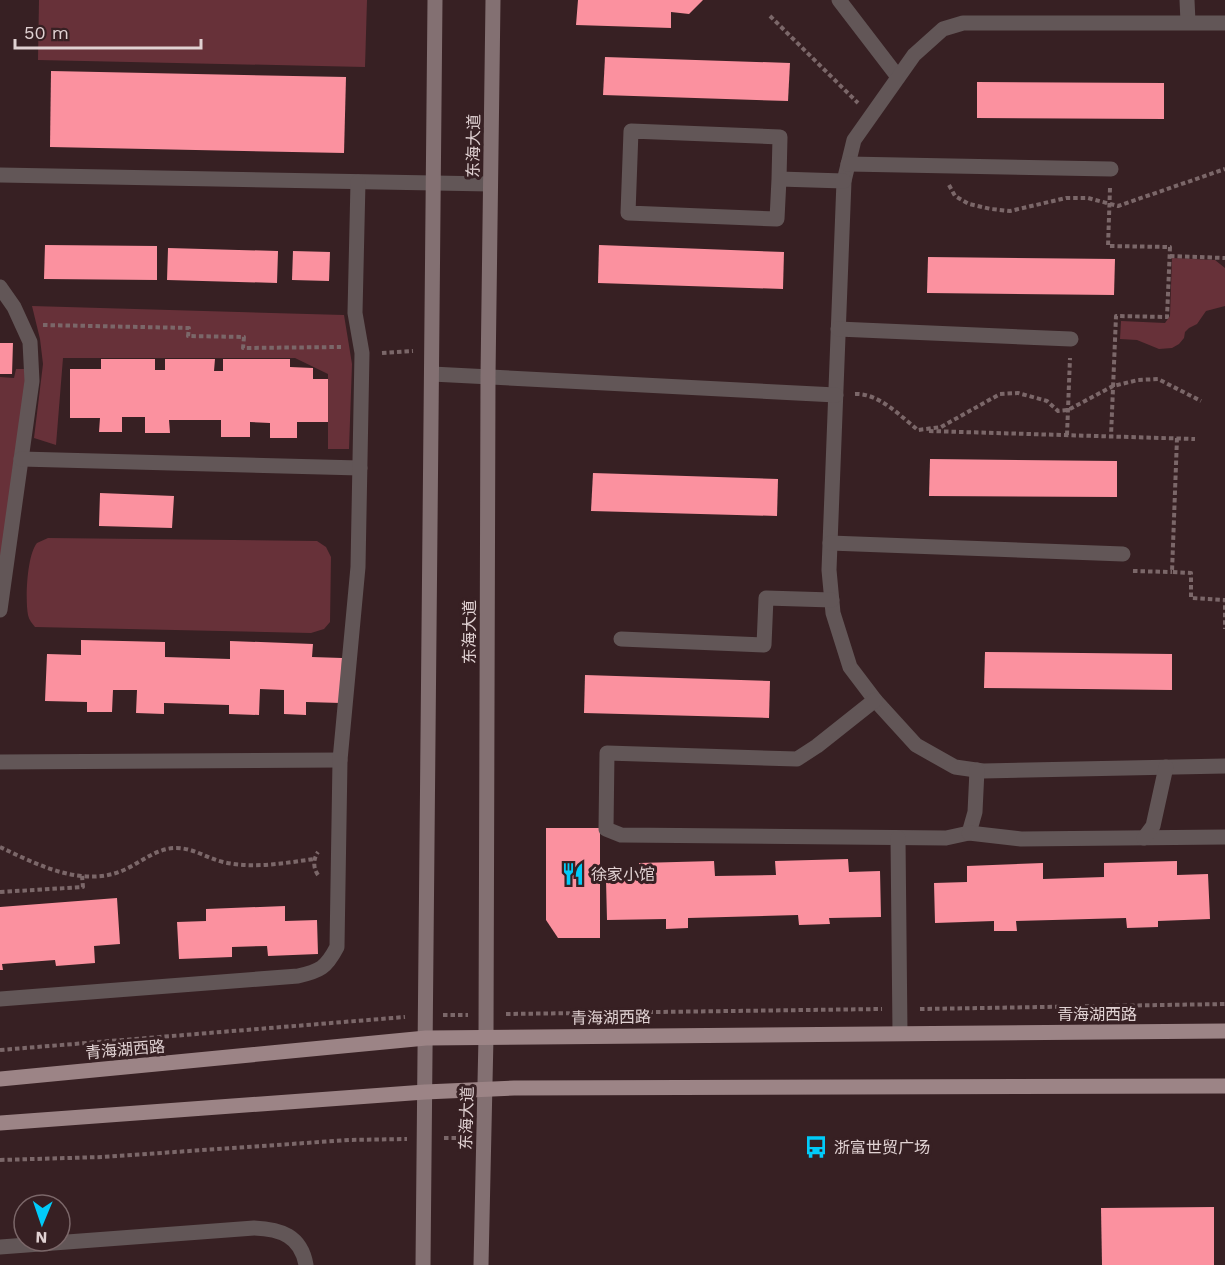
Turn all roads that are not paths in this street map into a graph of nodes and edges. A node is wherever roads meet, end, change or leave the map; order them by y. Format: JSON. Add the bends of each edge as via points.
{"nodes":[{"id":1,"x":435,"y":0,"type":"edge"},
{"id":2,"x":493,"y":0,"type":"edge"},
{"id":3,"x":838,"y":0,"type":"edge"},
{"id":4,"x":1187,"y":0,"type":"edge"},
{"id":5,"x":1188,"y":22,"type":"junction"},
{"id":6,"x":1225,"y":22,"type":"edge"},
{"id":7,"x":898,"y":77,"type":"junction"},
{"id":8,"x":848,"y":164,"type":"junction"},
{"id":9,"x":1111,"y":169,"type":"road end"},
{"id":10,"x":0,"y":175,"type":"edge"},
{"id":11,"x":778,"y":180,"type":"junction"},
{"id":12,"x":844,"y":181,"type":"junction"},
{"id":13,"x":358,"y":182,"type":"junction"},
{"id":14,"x":433,"y":183,"type":"junction"},
{"id":15,"x":490,"y":184,"type":"junction"},
{"id":16,"x":0,"y":287,"type":"edge"},
{"id":17,"x":838,"y":329,"type":"junction"},
{"id":18,"x":1071,"y":339,"type":"road end"},
{"id":19,"x":432,"y":374,"type":"junction"},
{"id":20,"x":488,"y":377,"type":"junction"},
{"id":21,"x":836,"y":395,"type":"junction"},
{"id":22,"x":21,"y":459,"type":"junction"},
{"id":23,"x":360,"y":468,"type":"junction"},
{"id":24,"x":830,"y":543,"type":"junction"},
{"id":25,"x":1123,"y":554,"type":"road end"},
{"id":26,"x":832,"y":600,"type":"junction"},
{"id":27,"x":0,"y":610,"type":"edge"},
{"id":28,"x":621,"y":639,"type":"dead end"},
{"id":29,"x":874,"y":700,"type":"junction"},
{"id":30,"x":340,"y":760,"type":"junction"},
{"id":31,"x":0,"y":762,"type":"edge"},
{"id":32,"x":1225,"y":766,"type":"edge"},
{"id":33,"x":1166,"y":767,"type":"junction"},
{"id":34,"x":977,"y":770,"type":"junction"},
{"id":35,"x":969,"y":833,"type":"junction"},
{"id":36,"x":1225,"y":837,"type":"edge"},
{"id":37,"x":898,"y":838,"type":"junction"},
{"id":38,"x":1144,"y":838,"type":"junction"},
{"id":39,"x":0,"y":999,"type":"edge"},
{"id":40,"x":1225,"y":1031,"type":"edge"},
{"id":41,"x":900,"y":1033,"type":"junction"},
{"id":42,"x":486,"y":1037,"type":"junction"},
{"id":43,"x":426,"y":1038,"type":"junction"},
{"id":44,"x":0,"y":1079,"type":"edge"},
{"id":45,"x":1225,"y":1086,"type":"edge"},
{"id":46,"x":484,"y":1089,"type":"junction"},
{"id":47,"x":425,"y":1092,"type":"junction"},
{"id":48,"x":0,"y":1123,"type":"edge"},
{"id":49,"x":0,"y":1247,"type":"edge"},
{"id":50,"x":306,"y":1265,"type":"edge"},
{"id":51,"x":423,"y":1265,"type":"edge"},
{"id":52,"x":481,"y":1265,"type":"edge"}],
"edges":[{"from":1,"to":14,"type":"street"},
{"from":2,"to":15,"type":"street","name":"东海大道"},
{"from":3,"to":7,"type":"lane"},
{"from":4,"to":5,"type":"lane"},
{"from":5,"to":6,"type":"lane"},
{"from":5,"to":7,"type":"lane","via":[[963,23],[943,29],[914,55]]},
{"from":7,"to":8,"type":"lane","via":[[854,140]]},
{"from":8,"to":9,"type":"lane"},
{"from":8,"to":12,"type":"lane"},
{"from":10,"to":13,"type":"lane"},
{"from":11,"to":11,"type":"lane","via":[[777,219],[628,213],[631,131],[780,137]]},
{"from":11,"to":12,"type":"lane"},
{"from":12,"to":17,"type":"lane"},
{"from":13,"to":14,"type":"lane"},
{"from":13,"to":23,"type":"lane","via":[[355,312],[362,352]]},
{"from":14,"to":15,"type":"lane"},
{"from":14,"to":19,"type":"street"},
{"from":15,"to":20,"type":"street","name":"东海大道"},
{"from":16,"to":22,"type":"lane","via":[[30,342],[32,381]]},
{"from":17,"to":18,"type":"lane"},
{"from":17,"to":21,"type":"lane"},
{"from":19,"to":20,"type":"lane"},
{"from":19,"to":43,"type":"street"},
{"from":20,"to":21,"type":"lane"},
{"from":20,"to":42,"type":"street","name":"东海大道"},
{"from":21,"to":24,"type":"lane"},
{"from":22,"to":23,"type":"lane"},
{"from":22,"to":27,"type":"lane"},
{"from":23,"to":30,"type":"lane","via":[[358,567]]},
{"from":24,"to":25,"type":"lane"},
{"from":24,"to":26,"type":"lane"},
{"from":26,"to":28,"type":"lane","via":[[766,598],[764,645]]},
{"from":26,"to":29,"type":"lane","via":[[832,613],[850,667]]},
{"from":29,"to":34,"type":"lane","via":[[916,745],[955,766]]},
{"from":29,"to":37,"type":"lane","via":[[797,759],[608,753],[606,829],[621,835]]},
{"from":30,"to":31,"type":"lane"},
{"from":30,"to":39,"type":"lane","via":[[337,947],[328,964],[298,976]]},
{"from":32,"to":33,"type":"lane"},
{"from":33,"to":34,"type":"lane"},
{"from":33,"to":38,"type":"lane","via":[[1153,825]]},
{"from":34,"to":35,"type":"lane","via":[[975,812]]},
{"from":35,"to":37,"type":"lane","via":[[946,838]]},
{"from":35,"to":38,"type":"lane","via":[[1021,839]]},
{"from":36,"to":38,"type":"lane"},
{"from":37,"to":41,"type":"lane"},
{"from":40,"to":41,"type":"main road","name":"青海湖西路"},
{"from":41,"to":42,"type":"main road","name":"青海湖西路"},
{"from":42,"to":43,"type":"main road","name":"青海湖西路"},
{"from":42,"to":46,"type":"street","name":"东海大道"},
{"from":43,"to":44,"type":"main road","name":"青海湖西路"},
{"from":43,"to":47,"type":"street"},
{"from":45,"to":46,"type":"main road"},
{"from":46,"to":47,"type":"main road"},
{"from":46,"to":52,"type":"street","name":"东海大道"},
{"from":47,"to":48,"type":"main road"},
{"from":47,"to":51,"type":"street"},
{"from":49,"to":50,"type":"lane","via":[[271,1229],[293,1240],[302,1250]]}]}
